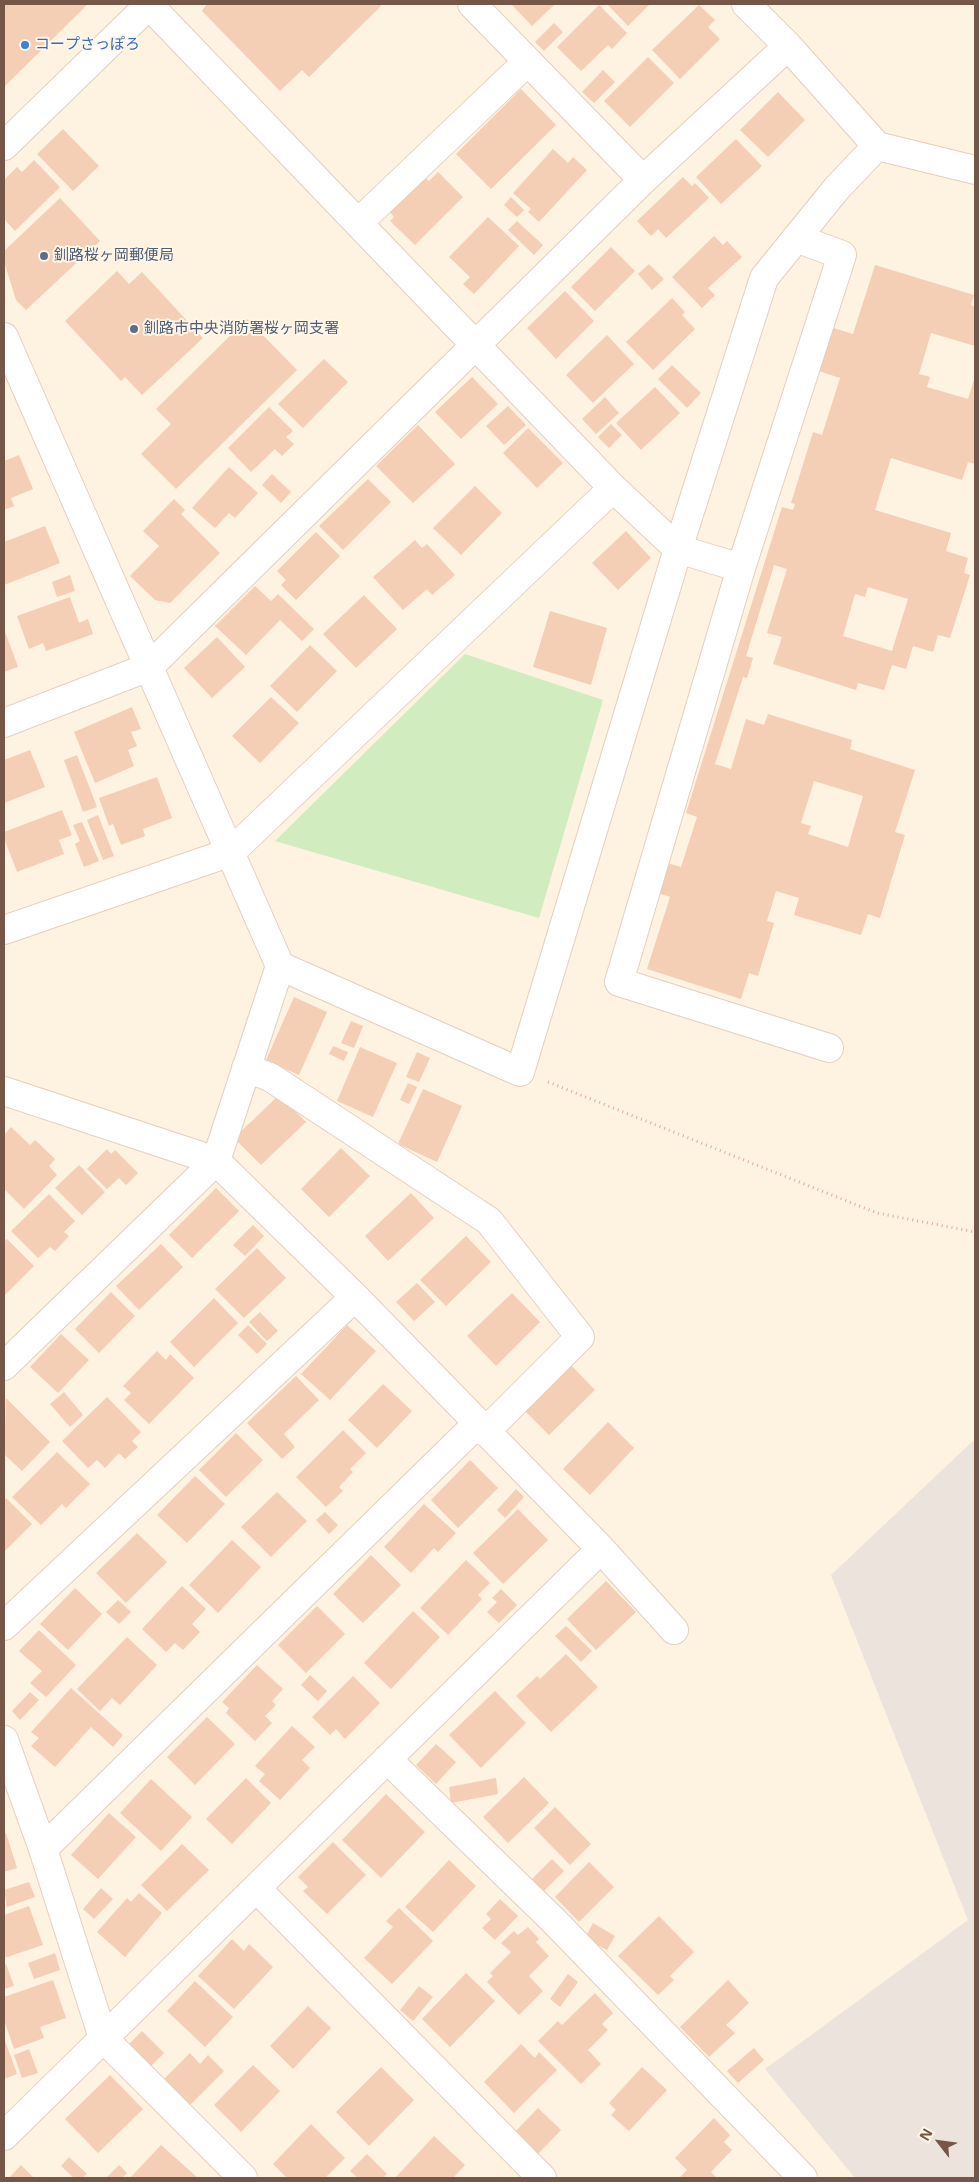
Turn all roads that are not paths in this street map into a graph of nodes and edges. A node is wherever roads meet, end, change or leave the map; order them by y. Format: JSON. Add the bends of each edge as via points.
{"nodes":[{"id":1,"x":149,"y":4,"type":"edge"},
{"id":2,"x":472,"y":4,"type":"edge"},
{"id":3,"x":746,"y":4,"type":"edge"},
{"id":4,"x":788,"y":46,"type":"junction"},
{"id":5,"x":527,"y":62,"type":"junction"},
{"id":6,"x":4,"y":146,"type":"edge"},
{"id":7,"x":877,"y":146,"type":"junction"},
{"id":8,"x":975,"y":170,"type":"edge"},
{"id":9,"x":643,"y":180,"type":"junction"},
{"id":10,"x":358,"y":223,"type":"junction"},
{"id":11,"x":796,"y":238,"type":"junction"},
{"id":12,"x":4,"y":337,"type":"edge"},
{"id":13,"x":474,"y":345,"type":"junction"},
{"id":14,"x":613,"y":488,"type":"junction"},
{"id":15,"x":678,"y":549,"type":"junction"},
{"id":16,"x":741,"y":568,"type":"junction"},
{"id":17,"x":149,"y":667,"type":"junction"},
{"id":18,"x":4,"y":723,"type":"edge"},
{"id":19,"x":231,"y":852,"type":"junction"},
{"id":20,"x":4,"y":930,"type":"edge"},
{"id":21,"x":280,"y":966,"type":"junction"},
{"id":22,"x":829,"y":1048,"type":"dead end"},
{"id":23,"x":246,"y":1068,"type":"junction"},
{"id":24,"x":6,"y":1095,"type":"edge"},
{"id":25,"x":216,"y":1161,"type":"junction"},
{"id":26,"x":355,"y":1297,"type":"junction"},
{"id":27,"x":4,"y":1366,"type":"edge"},
{"id":28,"x":481,"y":1428,"type":"junction"},
{"id":29,"x":602,"y":1549,"type":"junction"},
{"id":30,"x":4,"y":1626,"type":"edge"},
{"id":31,"x":674,"y":1630,"type":"dead end"},
{"id":32,"x":4,"y":1740,"type":"edge"},
{"id":33,"x":387,"y":1759,"type":"junction"},
{"id":34,"x":43,"y":1848,"type":"junction"},
{"id":35,"x":257,"y":1889,"type":"junction"},
{"id":36,"x":103,"y":2038,"type":"junction"},
{"id":37,"x":4,"y":2136,"type":"edge"},
{"id":38,"x":243,"y":2178,"type":"edge"},
{"id":39,"x":542,"y":2178,"type":"edge"},
{"id":40,"x":803,"y":2178,"type":"edge"}],
"edges":[{"from":1,"to":6,"type":"street"},
{"from":1,"to":10,"type":"street"},
{"from":2,"to":5,"type":"street"},
{"from":3,"to":4,"type":"street"},
{"from":4,"to":7,"type":"street"},
{"from":4,"to":9,"type":"street"},
{"from":5,"to":9,"type":"street"},
{"from":5,"to":10,"type":"street"},
{"from":7,"to":8,"type":"street"},
{"from":7,"to":11,"type":"street"},
{"from":9,"to":13,"type":"street"},
{"from":10,"to":13,"type":"street"},
{"from":11,"to":15,"type":"street","via":[[764,278]]},
{"from":11,"to":16,"type":"street","via":[[842,256]]},
{"from":12,"to":17,"type":"street"},
{"from":13,"to":14,"type":"street"},
{"from":13,"to":17,"type":"street"},
{"from":14,"to":15,"type":"street"},
{"from":14,"to":19,"type":"street"},
{"from":15,"to":16,"type":"street"},
{"from":15,"to":21,"type":"street","via":[[520,1072]]},
{"from":16,"to":22,"type":"street","via":[[619,982]]},
{"from":17,"to":18,"type":"street"},
{"from":17,"to":19,"type":"street"},
{"from":19,"to":20,"type":"street"},
{"from":19,"to":21,"type":"street"},
{"from":21,"to":23,"type":"street"},
{"from":23,"to":25,"type":"street"},
{"from":23,"to":28,"type":"street","via":[[270,1076],[489,1221],[580,1337]]},
{"from":24,"to":25,"type":"street"},
{"from":25,"to":26,"type":"street"},
{"from":25,"to":27,"type":"street"},
{"from":26,"to":28,"type":"street"},
{"from":26,"to":30,"type":"street"},
{"from":28,"to":29,"type":"street"},
{"from":28,"to":34,"type":"street"},
{"from":29,"to":31,"type":"street"},
{"from":29,"to":33,"type":"street"},
{"from":32,"to":34,"type":"street"},
{"from":33,"to":35,"type":"street"},
{"from":33,"to":40,"type":"street","via":[[554,1920]]},
{"from":34,"to":36,"type":"street"},
{"from":35,"to":36,"type":"street"},
{"from":35,"to":39,"type":"street"},
{"from":36,"to":37,"type":"street"},
{"from":36,"to":38,"type":"street"}]}
